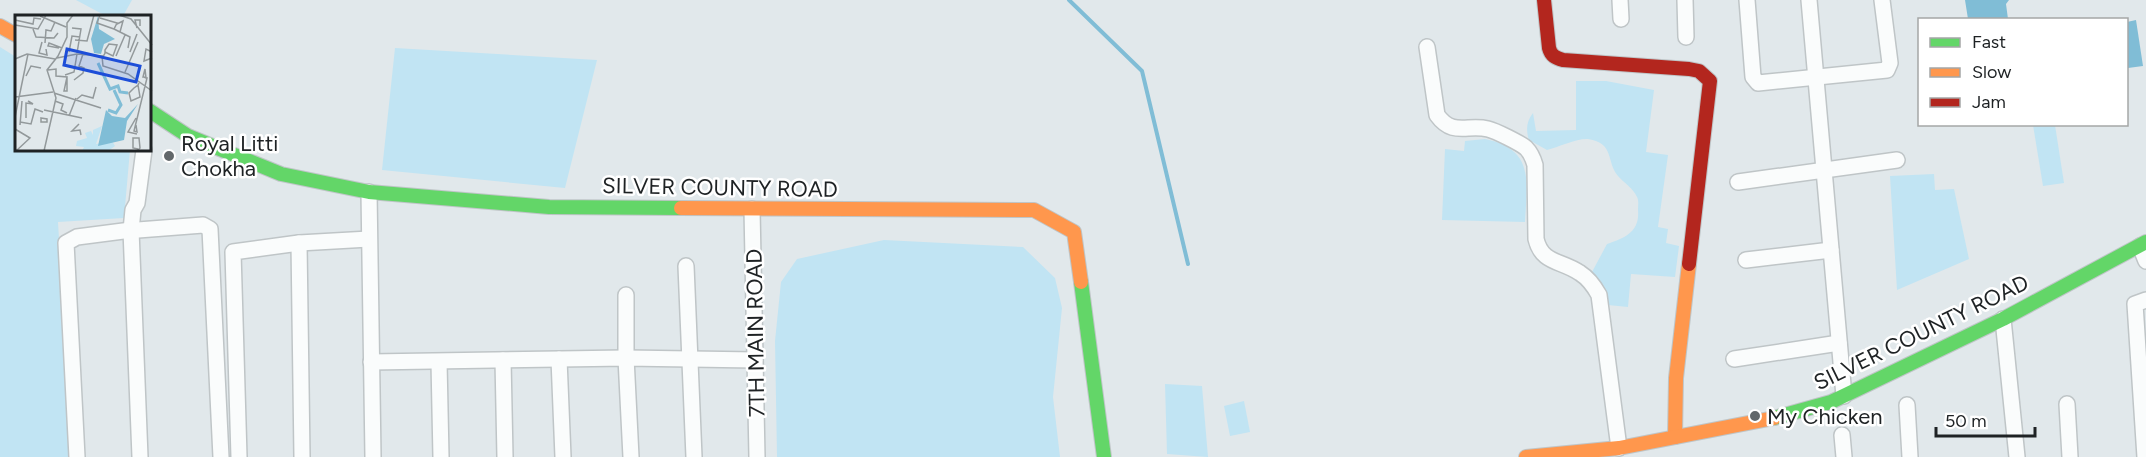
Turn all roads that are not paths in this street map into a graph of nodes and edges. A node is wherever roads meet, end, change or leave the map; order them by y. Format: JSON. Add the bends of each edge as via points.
{"nodes":[{"id":1,"x":1544,"y":0,"type":"edge"},
{"id":2,"x":1620,"y":0,"type":"edge"},
{"id":3,"x":1685,"y":0,"type":"edge"},
{"id":4,"x":1747,"y":0,"type":"edge"},
{"id":5,"x":1809,"y":0,"type":"edge"},
{"id":6,"x":1882,"y":0,"type":"edge"},
{"id":7,"x":1621,"y":18,"type":"dead end"},
{"id":8,"x":0,"y":26,"type":"edge"},
{"id":9,"x":15,"y":34,"type":"edge"},
{"id":10,"x":1686,"y":37,"type":"dead end"},
{"id":11,"x":1427,"y":47,"type":"dead end"},
{"id":12,"x":1816,"y":78,"type":"junction"},
{"id":13,"x":152,"y":112,"type":"edge"},
{"id":14,"x":144,"y":152,"type":"edge"},
{"id":15,"x":1897,"y":160,"type":"dead end"},
{"id":16,"x":1824,"y":170,"type":"junction"},
{"id":17,"x":1738,"y":182,"type":"dead end"},
{"id":18,"x":369,"y":192,"type":"junction"},
{"id":19,"x":752,"y":209,"type":"junction"},
{"id":20,"x":135,"y":230,"type":"junction"},
{"id":21,"x":369,"y":239,"type":"junction"},
{"id":22,"x":299,"y":243,"type":"junction"},
{"id":23,"x":2143,"y":244,"type":"edge"},
{"id":24,"x":1831,"y":250,"type":"junction"},
{"id":25,"x":1746,"y":260,"type":"dead end"},
{"id":26,"x":2146,"y":261,"type":"edge"},
{"id":27,"x":686,"y":267,"type":"dead end"},
{"id":28,"x":626,"y":296,"type":"dead end"},
{"id":29,"x":2146,"y":300,"type":"edge"},
{"id":30,"x":2003,"y":319,"type":"junction"},
{"id":31,"x":1839,"y":343,"type":"junction"},
{"id":32,"x":626,"y":358,"type":"junction"},
{"id":33,"x":689,"y":358,"type":"junction"},
{"id":34,"x":559,"y":359,"type":"junction"},
{"id":35,"x":1734,"y":359,"type":"dead end"},
{"id":36,"x":503,"y":360,"type":"junction"},
{"id":37,"x":755,"y":360,"type":"junction"},
{"id":38,"x":371,"y":362,"type":"junction"},
{"id":39,"x":439,"y":362,"type":"junction"},
{"id":40,"x":1844,"y":396,"type":"junction"},
{"id":41,"x":2067,"y":404,"type":"dead end"},
{"id":42,"x":1906,"y":405,"type":"dead end"},
{"id":43,"x":1842,"y":435,"type":"dead end"},
{"id":44,"x":1675,"y":437,"type":"junction"},
{"id":45,"x":1619,"y":448,"type":"junction"},
{"id":46,"x":77,"y":457,"type":"edge"},
{"id":47,"x":140,"y":457,"type":"edge"},
{"id":48,"x":150,"y":457,"type":"edge"},
{"id":49,"x":221,"y":457,"type":"edge"},
{"id":50,"x":239,"y":457,"type":"edge"},
{"id":51,"x":302,"y":457,"type":"edge"},
{"id":52,"x":374,"y":457,"type":"edge"},
{"id":53,"x":441,"y":457,"type":"edge"},
{"id":54,"x":505,"y":457,"type":"edge"},
{"id":55,"x":563,"y":457,"type":"edge"},
{"id":56,"x":631,"y":457,"type":"edge"},
{"id":57,"x":694,"y":457,"type":"edge"},
{"id":58,"x":757,"y":457,"type":"edge"},
{"id":59,"x":1104,"y":457,"type":"edge"},
{"id":60,"x":1526,"y":457,"type":"edge"},
{"id":61,"x":1844,"y":457,"type":"edge"},
{"id":62,"x":1910,"y":457,"type":"edge"},
{"id":63,"x":2017,"y":457,"type":"edge"},
{"id":64,"x":2070,"y":457,"type":"edge"},
{"id":65,"x":2145,"y":457,"type":"edge"}],
"edges":[{"from":1,"to":44,"type":"street","via":[[1552,56],[1689,69],[1699,71],[1710,81],[1676,378]]},
{"from":2,"to":7,"type":"street"},
{"from":3,"to":10,"type":"street"},
{"from":4,"to":12,"type":"street","via":[[1754,80],[1758,83]]},
{"from":5,"to":12,"type":"street"},
{"from":6,"to":12,"type":"street","via":[[1890,67]]},
{"from":8,"to":9,"type":"street"},
{"from":11,"to":45,"type":"street","via":[[1437,115],[1442,121],[1454,129],[1489,129],[1525,147],[1532,155],[1538,247],[1542,255],[1580,273],[1599,295]]},
{"from":12,"to":16,"type":"street"},
{"from":13,"to":18,"type":"street","name":"SILVER COUNTY ROAD","via":[[188,136],[281,174]]},
{"from":14,"to":20,"type":"street","via":[[133,210]]},
{"from":15,"to":16,"type":"street"},
{"from":16,"to":17,"type":"street"},
{"from":16,"to":24,"type":"street"},
{"from":18,"to":19,"type":"street","name":"SILVER COUNTY ROAD","via":[[549,207]]},
{"from":18,"to":21,"type":"street"},
{"from":19,"to":37,"type":"street","name":"7TH MAIN ROAD"},
{"from":19,"to":59,"type":"street","name":"SILVER COUNTY ROAD","via":[[1034,210],[1074,232]]},
{"from":20,"to":46,"type":"street","via":[[77,237],[66,243]]},
{"from":20,"to":47,"type":"street"},
{"from":20,"to":48,"type":"street"},
{"from":20,"to":49,"type":"street","via":[[203,225],[210,230]]},
{"from":21,"to":22,"type":"street"},
{"from":21,"to":38,"type":"street"},
{"from":22,"to":50,"type":"street","via":[[233,252]]},
{"from":22,"to":51,"type":"street"},
{"from":23,"to":26,"type":"street"},
{"from":23,"to":30,"type":"street","name":"SILVER COUNTY ROAD"},
{"from":24,"to":25,"type":"street"},
{"from":24,"to":31,"type":"street"},
{"from":27,"to":33,"type":"street"},
{"from":28,"to":32,"type":"street"},
{"from":29,"to":65,"type":"street","via":[[2135,304]]},
{"from":30,"to":40,"type":"street","name":"SILVER COUNTY ROAD"},
{"from":30,"to":63,"type":"street"},
{"from":31,"to":35,"type":"street"},
{"from":31,"to":40,"type":"street"},
{"from":32,"to":33,"type":"street"},
{"from":32,"to":34,"type":"street"},
{"from":32,"to":56,"type":"street"},
{"from":33,"to":37,"type":"street"},
{"from":33,"to":57,"type":"street"},
{"from":34,"to":36,"type":"street"},
{"from":34,"to":55,"type":"street"},
{"from":36,"to":39,"type":"street"},
{"from":36,"to":54,"type":"street"},
{"from":37,"to":58,"type":"street","name":"7TH MAIN ROAD"},
{"from":38,"to":39,"type":"street"},
{"from":38,"to":52,"type":"street"},
{"from":39,"to":53,"type":"street"},
{"from":40,"to":44,"type":"street","name":"SILVER COUNTY ROAD","via":[[1758,422]]},
{"from":41,"to":64,"type":"street"},
{"from":42,"to":62,"type":"street"},
{"from":43,"to":61,"type":"street"},
{"from":44,"to":45,"type":"street","name":"SILVER COUNTY ROAD"},
{"from":45,"to":60,"type":"street","name":"SILVER COUNTY ROAD"}]}
